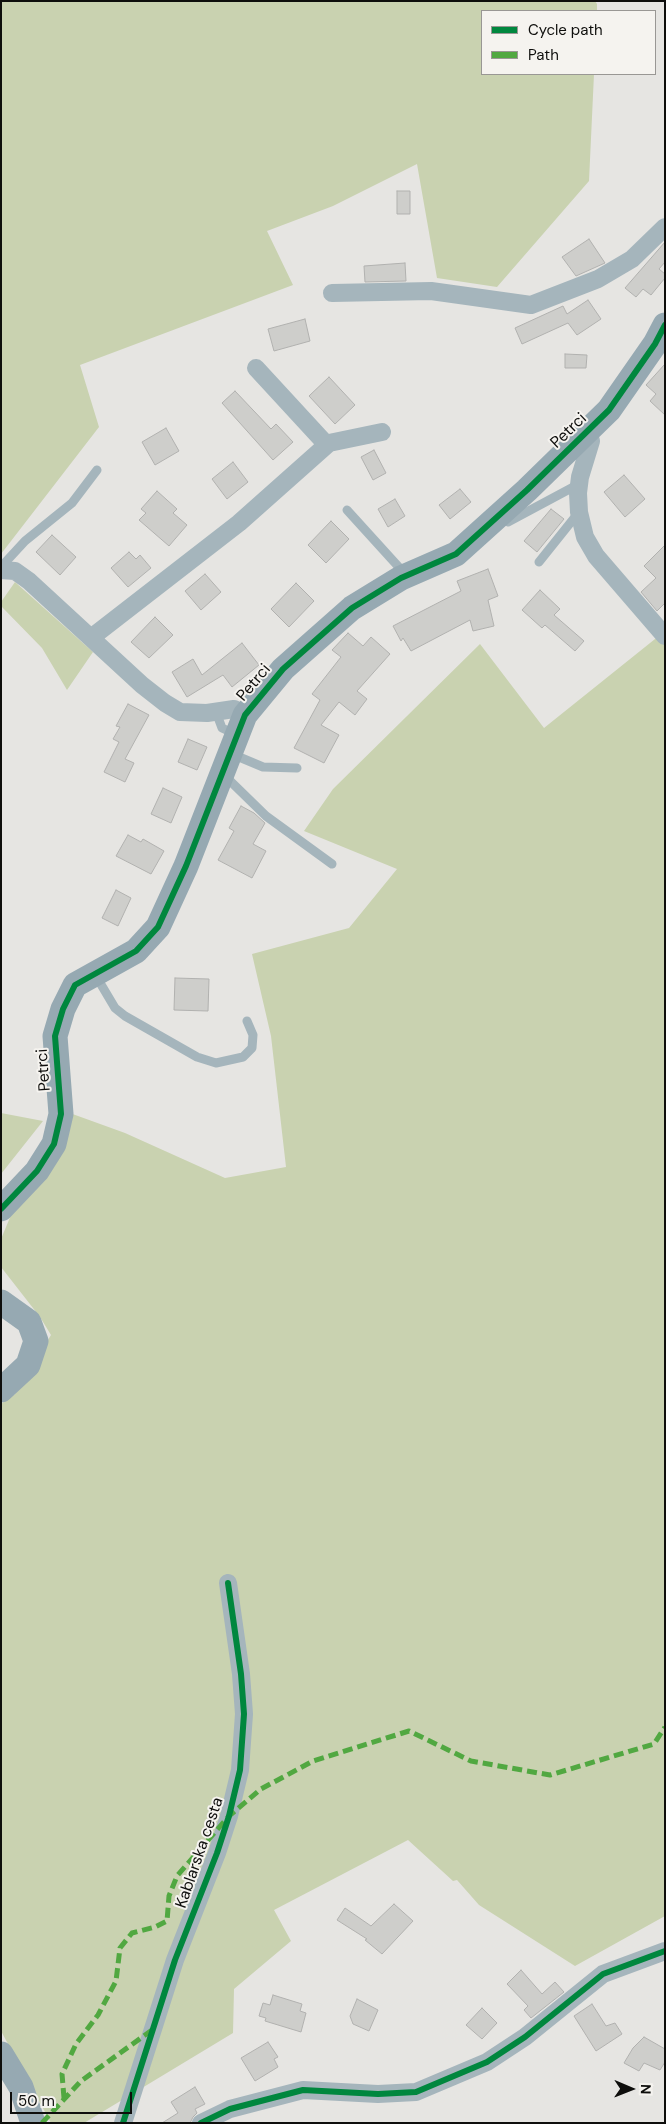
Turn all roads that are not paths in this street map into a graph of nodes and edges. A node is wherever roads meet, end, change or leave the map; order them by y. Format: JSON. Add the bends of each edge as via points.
{"nodes":[{"id":1,"x":665,"y":227,"type":"edge"},
{"id":2,"x":332,"y":293,"type":"dead end"},
{"id":3,"x":665,"y":325,"type":"edge"},
{"id":4,"x":256,"y":368,"type":"dead end"},
{"id":5,"x":382,"y":432,"type":"dead end"},
{"id":6,"x":588,"y":432,"type":"junction"},
{"id":7,"x":326,"y":444,"type":"junction"},
{"id":8,"x":97,"y":470,"type":"dead end"},
{"id":9,"x":578,"y":484,"type":"junction"},
{"id":10,"x":348,"y":510,"type":"dead end"},
{"id":11,"x":579,"y":512,"type":"junction"},
{"id":12,"x":508,"y":522,"type":"dead end"},
{"id":13,"x":539,"y":562,"type":"dead end"},
{"id":14,"x":1,"y":568,"type":"edge"},
{"id":15,"x":406,"y":576,"type":"junction"},
{"id":16,"x":665,"y":636,"type":"edge"},
{"id":17,"x":92,"y":637,"type":"junction"},
{"id":18,"x":234,"y":744,"type":"junction"},
{"id":19,"x":297,"y":768,"type":"dead end"},
{"id":20,"x":332,"y":864,"type":"dead end"},
{"id":21,"x":94,"y":974,"type":"junction"},
{"id":22,"x":247,"y":1020,"type":"dead end"},
{"id":23,"x":1,"y":1209,"type":"edge"},
{"id":24,"x":1,"y":1302,"type":"edge"},
{"id":25,"x":1,"y":1390,"type":"edge"},
{"id":26,"x":228,"y":1583,"type":"dead end"},
{"id":27,"x":665,"y":1951,"type":"edge"},
{"id":28,"x":1,"y":2054,"type":"edge"},
{"id":29,"x":33,"y":2123,"type":"edge"},
{"id":30,"x":123,"y":2123,"type":"edge"},
{"id":31,"x":201,"y":2123,"type":"edge"}],
"edges":[{"from":1,"to":2,"type":"street","via":[[632,259],[598,279],[531,305],[431,291]]},
{"from":3,"to":6,"type":"street","name":"Petrci","via":[[624,390]]},
{"from":4,"to":7,"type":"street"},
{"from":5,"to":7,"type":"street"},
{"from":6,"to":9,"type":"street","via":[[591,440]]},
{"from":6,"to":15,"type":"street","name":"Petrci","via":[[456,554]]},
{"from":7,"to":17,"type":"street","via":[[239,524]]},
{"from":8,"to":14,"type":"lane","via":[[72,503],[25,541]]},
{"from":9,"to":11,"type":"street"},
{"from":9,"to":12,"type":"lane"},
{"from":10,"to":15,"type":"lane"},
{"from":11,"to":13,"type":"lane"},
{"from":11,"to":16,"type":"street","via":[[585,537],[596,556]]},
{"from":14,"to":17,"type":"street","via":[[15,571],[29,580]]},
{"from":15,"to":18,"type":"street","name":"Petrci","via":[[352,608],[283,670]]},
{"from":17,"to":18,"type":"street","via":[[142,686],[180,712],[234,709]]},
{"from":18,"to":19,"type":"lane","via":[[263,767]]},
{"from":18,"to":20,"type":"lane","via":[[266,816]]},
{"from":18,"to":21,"type":"street","name":"Petrci","via":[[158,927],[136,950]]},
{"from":21,"to":22,"type":"lane","via":[[112,1004],[125,1016],[197,1057],[216,1063],[243,1057],[252,1048],[253,1035]]},
{"from":21,"to":23,"type":"street","name":"Petrci","via":[[76,985],[63,1009],[55,1036],[61,1114],[54,1144],[37,1171]]},
{"from":24,"to":25,"type":"street","via":[[29,1322],[36,1341],[28,1365]]},
{"from":26,"to":30,"type":"street","name":"Kablarska cesta","via":[[244,1714],[240,1770],[220,1844],[175,1960]]},
{"from":27,"to":31,"type":"street","via":[[603,1974],[525,2037],[487,2062],[416,2092],[378,2094],[303,2090],[230,2109]]},
{"from":28,"to":29,"type":"street","via":[[22,2087]]}]}
